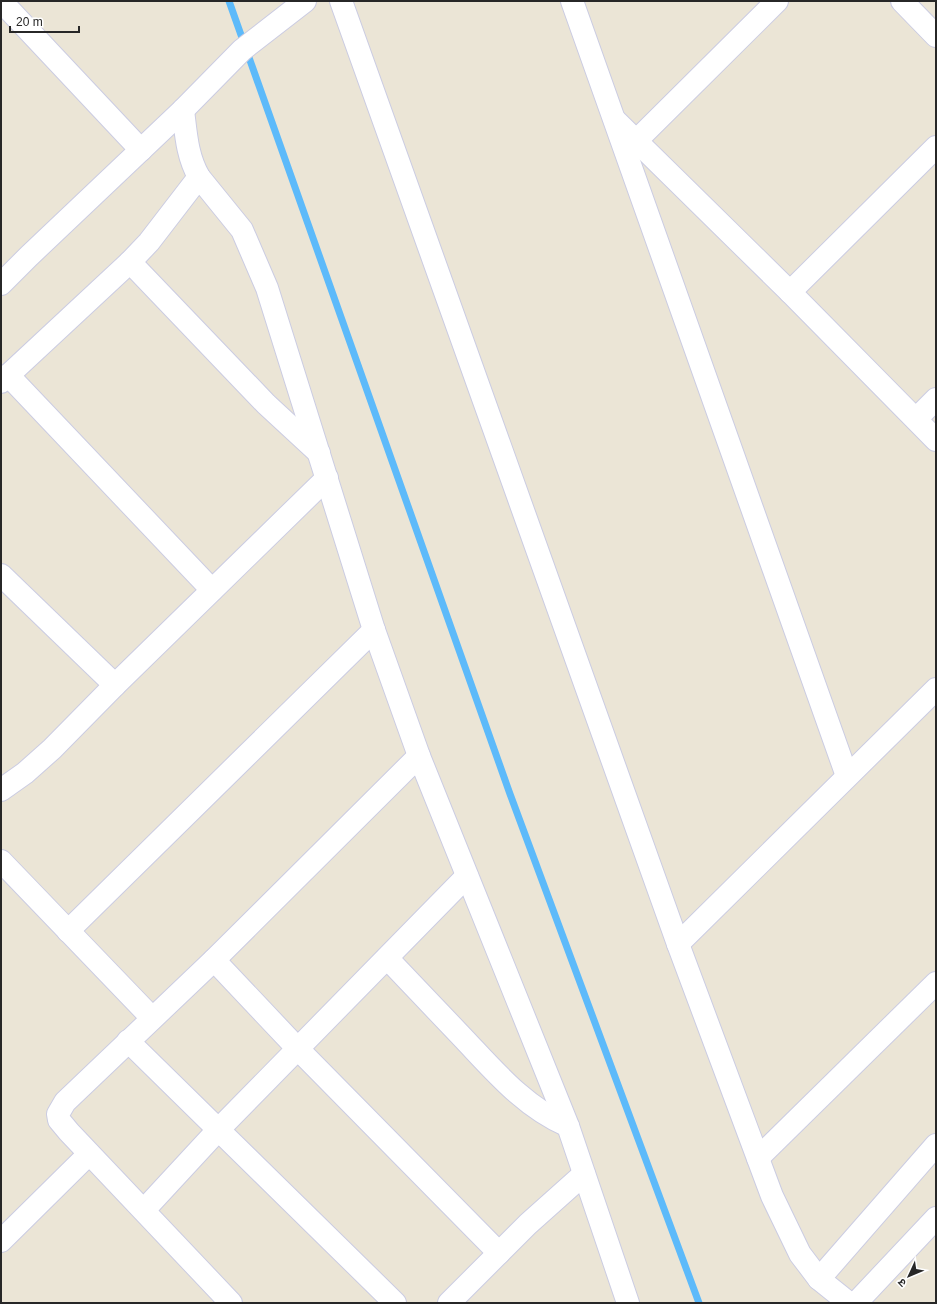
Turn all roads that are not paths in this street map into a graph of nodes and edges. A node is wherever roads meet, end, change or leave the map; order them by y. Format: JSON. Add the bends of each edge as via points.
{"nodes":[{"id":1,"x":1,"y":1,"type":"edge"},
{"id":2,"x":305,"y":1,"type":"edge"},
{"id":3,"x":341,"y":1,"type":"edge"},
{"id":4,"x":572,"y":1,"type":"edge"},
{"id":5,"x":777,"y":1,"type":"edge"},
{"id":6,"x":902,"y":1,"type":"edge"},
{"id":7,"x":936,"y":36,"type":"edge"},
{"id":8,"x":183,"y":110,"type":"junction"},
{"id":9,"x":613,"y":119,"type":"junction"},
{"id":10,"x":636,"y":141,"type":"junction"},
{"id":11,"x":936,"y":147,"type":"edge"},
{"id":12,"x":141,"y":150,"type":"junction"},
{"id":13,"x":199,"y":177,"type":"junction"},
{"id":14,"x":130,"y":262,"type":"junction"},
{"id":15,"x":1,"y":284,"type":"edge"},
{"id":16,"x":790,"y":292,"type":"junction"},
{"id":17,"x":4,"y":378,"type":"edge"},
{"id":18,"x":936,"y":399,"type":"edge"},
{"id":19,"x":916,"y":419,"type":"junction"},
{"id":20,"x":936,"y":440,"type":"edge"},
{"id":21,"x":320,"y":453,"type":"junction"},
{"id":22,"x":327,"y":478,"type":"junction"},
{"id":23,"x":1,"y":576,"type":"edge"},
{"id":24,"x":212,"y":590,"type":"junction"},
{"id":25,"x":374,"y":630,"type":"junction"},
{"id":26,"x":115,"y":685,"type":"junction"},
{"id":27,"x":936,"y":689,"type":"edge"},
{"id":28,"x":418,"y":756,"type":"junction"},
{"id":29,"x":847,"y":776,"type":"junction"},
{"id":30,"x":2,"y":786,"type":"edge"},
{"id":31,"x":1,"y":861,"type":"edge"},
{"id":32,"x":467,"y":876,"type":"junction"},
{"id":33,"x":68,"y":931,"type":"junction"},
{"id":34,"x":678,"y":944,"type":"junction"},
{"id":35,"x":387,"y":958,"type":"junction"},
{"id":36,"x":214,"y":960,"type":"junction"},
{"id":37,"x":936,"y":983,"type":"edge"},
{"id":38,"x":152,"y":1018,"type":"junction"},
{"id":39,"x":128,"y":1041,"type":"junction"},
{"id":40,"x":298,"y":1049,"type":"junction"},
{"id":41,"x":568,"y":1126,"type":"junction"},
{"id":42,"x":218,"y":1130,"type":"junction"},
{"id":43,"x":936,"y":1146,"type":"edge"},
{"id":44,"x":89,"y":1154,"type":"junction"},
{"id":45,"x":758,"y":1158,"type":"junction"},
{"id":46,"x":584,"y":1174,"type":"junction"},
{"id":47,"x":144,"y":1210,"type":"junction"},
{"id":48,"x":936,"y":1218,"type":"edge"},
{"id":49,"x":1,"y":1240,"type":"edge"},
{"id":50,"x":499,"y":1253,"type":"junction"},
{"id":51,"x":819,"y":1279,"type":"junction"},
{"id":52,"x":231,"y":1303,"type":"edge"},
{"id":53,"x":395,"y":1303,"type":"edge"},
{"id":54,"x":450,"y":1303,"type":"edge"},
{"id":55,"x":628,"y":1303,"type":"edge"},
{"id":56,"x":849,"y":1303,"type":"edge"},
{"id":57,"x":856,"y":1303,"type":"edge"}],
"edges":[{"from":1,"to":12,"type":"street"},
{"from":2,"to":8,"type":"street","via":[[242,50]]},
{"from":3,"to":34,"type":"street"},
{"from":4,"to":9,"type":"street"},
{"from":5,"to":10,"type":"street"},
{"from":6,"to":7,"type":"street"},
{"from":8,"to":12,"type":"street"},
{"from":8,"to":13,"type":"street","via":[[189,156]]},
{"from":9,"to":10,"type":"street"},
{"from":9,"to":29,"type":"street"},
{"from":10,"to":16,"type":"street"},
{"from":11,"to":16,"type":"street"},
{"from":12,"to":15,"type":"street"},
{"from":13,"to":14,"type":"street","via":[[149,242]]},
{"from":13,"to":21,"type":"street","via":[[235,220],[248,243],[267,288]]},
{"from":14,"to":17,"type":"street"},
{"from":14,"to":21,"type":"street","via":[[282,420]]},
{"from":16,"to":19,"type":"street"},
{"from":17,"to":24,"type":"street"},
{"from":18,"to":19,"type":"street"},
{"from":19,"to":20,"type":"street"},
{"from":21,"to":22,"type":"street"},
{"from":22,"to":24,"type":"street"},
{"from":22,"to":25,"type":"street"},
{"from":23,"to":26,"type":"street"},
{"from":24,"to":26,"type":"street"},
{"from":25,"to":28,"type":"street"},
{"from":25,"to":33,"type":"street"},
{"from":26,"to":30,"type":"street","via":[[39,762]]},
{"from":27,"to":29,"type":"street"},
{"from":28,"to":32,"type":"street"},
{"from":28,"to":36,"type":"street"},
{"from":29,"to":34,"type":"street"},
{"from":31,"to":33,"type":"street"},
{"from":32,"to":35,"type":"street"},
{"from":32,"to":41,"type":"street"},
{"from":33,"to":38,"type":"street"},
{"from":34,"to":45,"type":"street"},
{"from":35,"to":40,"type":"street"},
{"from":35,"to":41,"type":"street","via":[[496,1073],[527,1102],[553,1120]]},
{"from":36,"to":38,"type":"street"},
{"from":36,"to":40,"type":"street"},
{"from":37,"to":45,"type":"street"},
{"from":38,"to":39,"type":"street"},
{"from":39,"to":42,"type":"street"},
{"from":39,"to":44,"type":"street","via":[[64,1102],[58,1114],[59,1120]]},
{"from":40,"to":42,"type":"street"},
{"from":40,"to":50,"type":"street"},
{"from":41,"to":46,"type":"street"},
{"from":42,"to":47,"type":"street"},
{"from":42,"to":53,"type":"street"},
{"from":43,"to":51,"type":"street"},
{"from":44,"to":47,"type":"street"},
{"from":44,"to":49,"type":"street"},
{"from":45,"to":51,"type":"street","via":[[784,1224],[800,1254]]},
{"from":46,"to":50,"type":"street"},
{"from":46,"to":55,"type":"street"},
{"from":47,"to":52,"type":"street"},
{"from":48,"to":57,"type":"street"},
{"from":50,"to":54,"type":"street"},
{"from":51,"to":56,"type":"street"}]}
